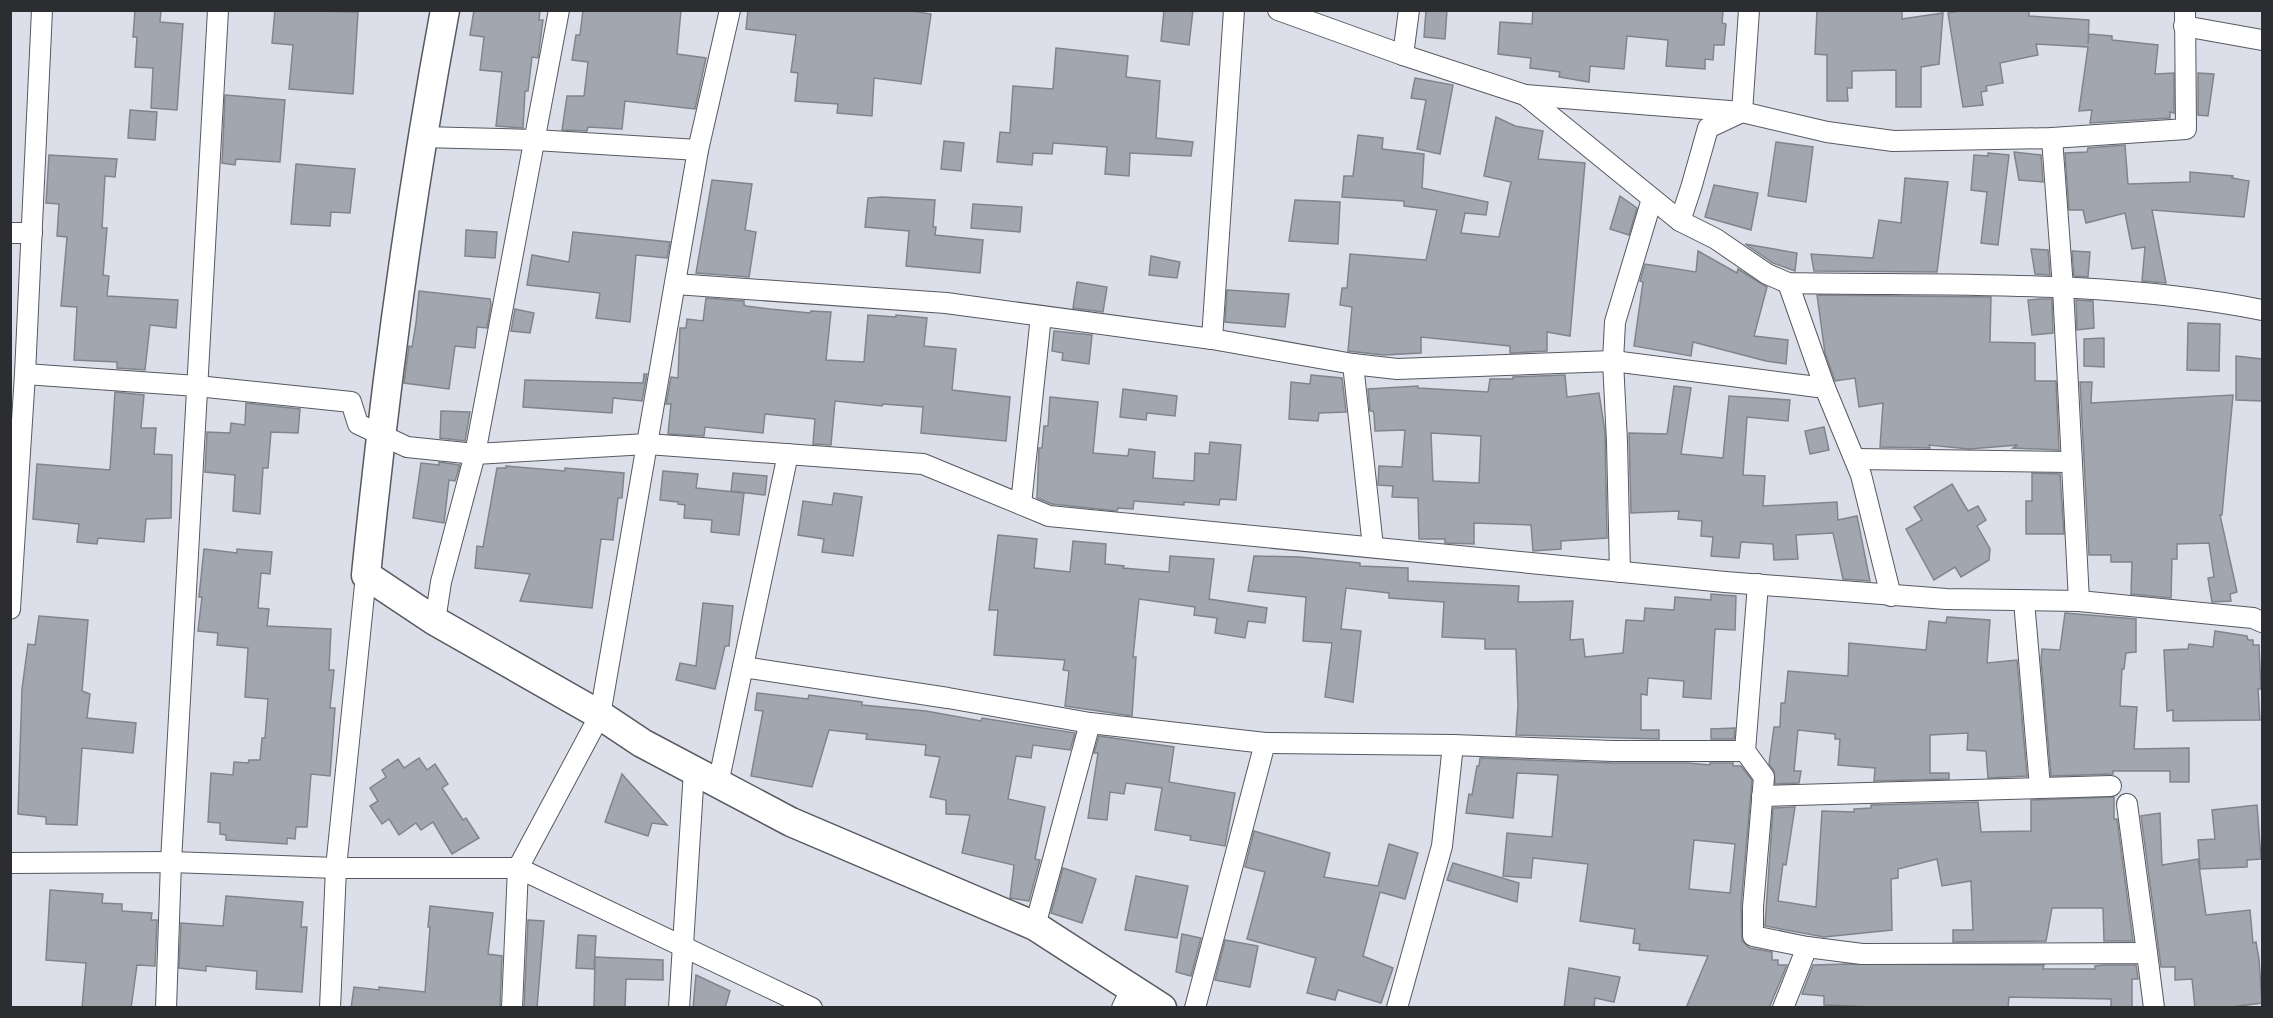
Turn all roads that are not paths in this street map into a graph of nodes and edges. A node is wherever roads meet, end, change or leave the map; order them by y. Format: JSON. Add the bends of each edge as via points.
{"nodes":[{"id":1,"x":42,"y":10,"type":"edge"},
{"id":2,"x":218,"y":10,"type":"edge"},
{"id":3,"x":445,"y":10,"type":"edge"},
{"id":4,"x":559,"y":10,"type":"edge"},
{"id":5,"x":730,"y":10,"type":"edge"},
{"id":6,"x":1234,"y":10,"type":"edge"},
{"id":7,"x":1278,"y":10,"type":"edge"},
{"id":8,"x":1409,"y":10,"type":"edge"},
{"id":9,"x":1749,"y":10,"type":"edge"},
{"id":10,"x":2184,"y":18,"type":"edge"},
{"id":11,"x":2262,"y":40,"type":"edge"},
{"id":12,"x":1403,"y":55,"type":"junction"},
{"id":13,"x":1525,"y":95,"type":"junction"},
{"id":14,"x":1742,"y":112,"type":"junction"},
{"id":15,"x":421,"y":137,"type":"junction"},
{"id":16,"x":2052,"y":138,"type":"junction"},
{"id":17,"x":535,"y":140,"type":"junction"},
{"id":18,"x":698,"y":150,"type":"junction"},
{"id":19,"x":1652,"y":199,"type":"junction"},
{"id":20,"x":1680,"y":221,"type":"junction"},
{"id":21,"x":10,"y":233,"type":"edge"},
{"id":22,"x":32,"y":233,"type":"junction"},
{"id":23,"x":1788,"y":283,"type":"junction"},
{"id":24,"x":675,"y":284,"type":"junction"},
{"id":25,"x":2063,"y":288,"type":"junction"},
{"id":26,"x":2262,"y":308,"type":"edge"},
{"id":27,"x":1041,"y":316,"type":"junction"},
{"id":28,"x":1212,"y":339,"type":"junction"},
{"id":29,"x":1613,"y":361,"type":"junction"},
{"id":30,"x":1353,"y":364,"type":"junction"},
{"id":31,"x":25,"y":374,"type":"junction"},
{"id":32,"x":197,"y":386,"type":"junction"},
{"id":33,"x":1825,"y":388,"type":"junction"},
{"id":34,"x":380,"y":434,"type":"junction"},
{"id":35,"x":647,"y":444,"type":"junction"},
{"id":36,"x":475,"y":454,"type":"junction"},
{"id":37,"x":788,"y":454,"type":"junction"},
{"id":38,"x":1855,"y":459,"type":"junction"},
{"id":39,"x":2072,"y":462,"type":"junction"},
{"id":40,"x":1021,"y":504,"type":"junction"},
{"id":41,"x":1373,"y":547,"type":"junction"},
{"id":42,"x":1620,"y":572,"type":"junction"},
{"id":43,"x":366,"y":575,"type":"junction"},
{"id":44,"x":1758,"y":585,"type":"junction"},
{"id":45,"x":1891,"y":596,"type":"junction"},
{"id":46,"x":2024,"y":601,"type":"junction"},
{"id":47,"x":2079,"y":601,"type":"junction"},
{"id":48,"x":10,"y":609,"type":"edge"},
{"id":49,"x":435,"y":621,"type":"junction"},
{"id":50,"x":2262,"y":622,"type":"edge"},
{"id":51,"x":743,"y":667,"type":"junction"},
{"id":52,"x":600,"y":715,"type":"junction"},
{"id":53,"x":1090,"y":723,"type":"junction"},
{"id":54,"x":1264,"y":743,"type":"junction"},
{"id":55,"x":1453,"y":745,"type":"junction"},
{"id":56,"x":1745,"y":751,"type":"junction"},
{"id":57,"x":694,"y":771,"type":"junction"},
{"id":58,"x":718,"y":784,"type":"junction"},
{"id":59,"x":2111,"y":786,"type":"dead end"},
{"id":60,"x":2040,"y":788,"type":"junction"},
{"id":61,"x":1762,"y":796,"type":"junction"},
{"id":62,"x":2127,"y":804,"type":"dead end"},
{"id":63,"x":171,"y":862,"type":"junction"},
{"id":64,"x":10,"y":863,"type":"edge"},
{"id":65,"x":336,"y":868,"type":"junction"},
{"id":66,"x":518,"y":868,"type":"junction"},
{"id":67,"x":1035,"y":926,"type":"junction"},
{"id":68,"x":683,"y":946,"type":"junction"},
{"id":69,"x":1807,"y":947,"type":"junction"},
{"id":70,"x":2147,"y":953,"type":"junction"},
{"id":71,"x":1127,"y":999,"type":"edge"},
{"id":72,"x":166,"y":1008,"type":"edge"},
{"id":73,"x":330,"y":1008,"type":"edge"},
{"id":74,"x":512,"y":1008,"type":"edge"},
{"id":75,"x":679,"y":1008,"type":"edge"},
{"id":76,"x":812,"y":1008,"type":"edge"},
{"id":77,"x":1161,"y":1008,"type":"edge"},
{"id":78,"x":1195,"y":1008,"type":"edge"},
{"id":79,"x":1397,"y":1008,"type":"edge"},
{"id":80,"x":1783,"y":1008,"type":"edge"},
{"id":81,"x":2154,"y":1008,"type":"edge"}],
"edges":[{"from":1,"to":22,"type":"street"},
{"from":2,"to":32,"type":"street"},
{"from":3,"to":15,"type":"street"},
{"from":4,"to":17,"type":"street"},
{"from":5,"to":18,"type":"street"},
{"from":6,"to":28,"type":"street"},
{"from":7,"to":12,"type":"street"},
{"from":8,"to":12,"type":"street"},
{"from":9,"to":14,"type":"street"},
{"from":10,"to":11,"type":"street"},
{"from":10,"to":16,"type":"street","via":[[2186,129]]},
{"from":12,"to":13,"type":"street"},
{"from":13,"to":14,"type":"street"},
{"from":13,"to":19,"type":"street"},
{"from":14,"to":16,"type":"street","via":[[1827,132],[1893,141]]},
{"from":14,"to":20,"type":"street","via":[[1708,128]]},
{"from":15,"to":17,"type":"street"},
{"from":15,"to":34,"type":"street"},
{"from":16,"to":25,"type":"street"},
{"from":17,"to":18,"type":"street"},
{"from":17,"to":36,"type":"street"},
{"from":18,"to":24,"type":"street"},
{"from":19,"to":20,"type":"street"},
{"from":19,"to":29,"type":"street","via":[[1615,322]]},
{"from":20,"to":23,"type":"street"},
{"from":21,"to":22,"type":"street"},
{"from":22,"to":31,"type":"street"},
{"from":23,"to":25,"type":"street"},
{"from":23,"to":33,"type":"street"},
{"from":24,"to":27,"type":"street","via":[[945,303]]},
{"from":24,"to":35,"type":"street"},
{"from":25,"to":26,"type":"street","via":[[2155,294]]},
{"from":25,"to":39,"type":"street"},
{"from":27,"to":28,"type":"street"},
{"from":27,"to":40,"type":"street"},
{"from":28,"to":30,"type":"street"},
{"from":29,"to":30,"type":"street","via":[[1397,369]]},
{"from":29,"to":33,"type":"street"},
{"from":29,"to":42,"type":"street"},
{"from":30,"to":41,"type":"street"},
{"from":31,"to":32,"type":"street"},
{"from":31,"to":48,"type":"street"},
{"from":32,"to":34,"type":"street","via":[[351,402],[358,424]]},
{"from":32,"to":63,"type":"street"},
{"from":33,"to":38,"type":"street"},
{"from":34,"to":36,"type":"street","via":[[407,447]]},
{"from":34,"to":43,"type":"street"},
{"from":35,"to":36,"type":"street"},
{"from":35,"to":37,"type":"street"},
{"from":35,"to":52,"type":"street"},
{"from":36,"to":49,"type":"street","via":[[441,582]]},
{"from":37,"to":40,"type":"street","via":[[923,464]]},
{"from":37,"to":51,"type":"street"},
{"from":38,"to":39,"type":"street"},
{"from":38,"to":45,"type":"street"},
{"from":39,"to":47,"type":"street"},
{"from":40,"to":41,"type":"street","via":[[1049,516]]},
{"from":41,"to":42,"type":"street"},
{"from":42,"to":44,"type":"street"},
{"from":43,"to":49,"type":"street"},
{"from":43,"to":65,"type":"street"},
{"from":44,"to":45,"type":"street"},
{"from":44,"to":56,"type":"street"},
{"from":45,"to":46,"type":"street"},
{"from":46,"to":47,"type":"street"},
{"from":46,"to":60,"type":"street"},
{"from":47,"to":50,"type":"street"},
{"from":49,"to":52,"type":"street"},
{"from":51,"to":53,"type":"street"},
{"from":51,"to":58,"type":"street"},
{"from":52,"to":57,"type":"street"},
{"from":52,"to":66,"type":"street"},
{"from":53,"to":54,"type":"street"},
{"from":53,"to":67,"type":"street"},
{"from":54,"to":55,"type":"street"},
{"from":54,"to":78,"type":"street"},
{"from":55,"to":56,"type":"street","via":[[1613,752]]},
{"from":55,"to":79,"type":"street","via":[[1442,846]]},
{"from":56,"to":61,"type":"street","via":[[1764,777]]},
{"from":57,"to":58,"type":"street"},
{"from":57,"to":68,"type":"street"},
{"from":58,"to":67,"type":"street","via":[[791,822]]},
{"from":59,"to":60,"type":"street"},
{"from":60,"to":61,"type":"street"},
{"from":61,"to":69,"type":"street","via":[[1753,936]]},
{"from":62,"to":70,"type":"street"},
{"from":63,"to":64,"type":"street"},
{"from":63,"to":65,"type":"street"},
{"from":63,"to":72,"type":"street"},
{"from":65,"to":66,"type":"street"},
{"from":65,"to":73,"type":"street"},
{"from":66,"to":68,"type":"street"},
{"from":66,"to":74,"type":"street"},
{"from":67,"to":71,"type":"street"},
{"from":68,"to":75,"type":"street"},
{"from":68,"to":76,"type":"street"},
{"from":69,"to":70,"type":"street","via":[[1862,954]]},
{"from":69,"to":80,"type":"street"},
{"from":70,"to":81,"type":"street"},
{"from":71,"to":77,"type":"street"}]}
